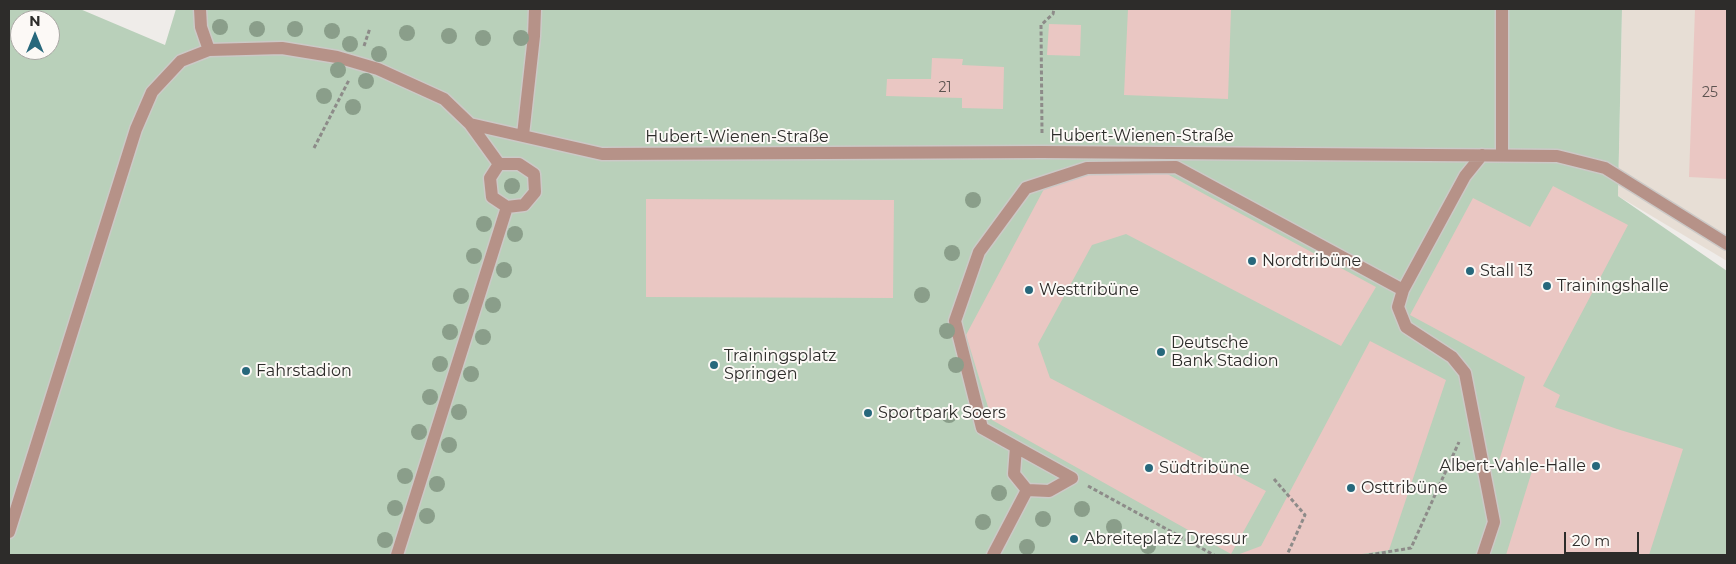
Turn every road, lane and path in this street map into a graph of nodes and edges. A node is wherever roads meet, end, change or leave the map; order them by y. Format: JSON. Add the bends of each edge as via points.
{"nodes":[{"id":1,"x":200,"y":9,"type":"edge"},
{"id":2,"x":535,"y":9,"type":"edge"},
{"id":3,"x":1054,"y":9,"type":"edge"},
{"id":4,"x":1502,"y":9,"type":"edge"},
{"id":5,"x":370,"y":28,"type":"dead end"},
{"id":6,"x":209,"y":50,"type":"junction"},
{"id":7,"x":357,"y":63,"type":"junction"},
{"id":8,"x":470,"y":124,"type":"junction"},
{"id":9,"x":529,"y":137,"type":"junction"},
{"id":10,"x":314,"y":148,"type":"dead end"},
{"id":11,"x":1042,"y":152,"type":"junction"},
{"id":12,"x":1482,"y":155,"type":"junction"},
{"id":13,"x":1502,"y":155,"type":"junction"},
{"id":14,"x":499,"y":164,"type":"junction"},
{"id":15,"x":508,"y":207,"type":"junction"},
{"id":16,"x":1727,"y":244,"type":"edge"},
{"id":17,"x":1403,"y":290,"type":"junction"},
{"id":18,"x":1461,"y":437,"type":"dead end"},
{"id":19,"x":1016,"y":447,"type":"junction"},
{"id":20,"x":1072,"y":478,"type":"junction"},
{"id":21,"x":1274,"y":479,"type":"dead end"},
{"id":22,"x":1028,"y":490,"type":"junction"},
{"id":23,"x":9,"y":532,"type":"edge"},
{"id":24,"x":397,"y":555,"type":"edge"},
{"id":25,"x":993,"y":555,"type":"edge"},
{"id":26,"x":1214,"y":555,"type":"edge"},
{"id":27,"x":1287,"y":555,"type":"edge"},
{"id":28,"x":1369,"y":555,"type":"edge"},
{"id":29,"x":1483,"y":555,"type":"edge"}],
"edges":[{"from":1,"to":6,"type":"lane","via":[[201,27]]},
{"from":2,"to":9,"type":"lane"},
{"from":3,"to":11,"type":"path","via":[[1041,25]]},
{"from":4,"to":13,"type":"lane"},
{"from":5,"to":7,"type":"path"},
{"from":6,"to":7,"type":"lane","via":[[282,48]]},
{"from":6,"to":23,"type":"lane","via":[[180,61],[152,92],[140,120]]},
{"from":7,"to":8,"type":"lane","via":[[444,99]]},
{"from":7,"to":10,"type":"path"},
{"from":8,"to":9,"type":"lane","name":"Hubert-Wienen-Straße"},
{"from":8,"to":14,"type":"lane"},
{"from":9,"to":11,"type":"lane","name":"Hubert-Wienen-Straße","via":[[602,154]]},
{"from":11,"to":12,"type":"lane","name":"Hubert-Wienen-Straße"},
{"from":12,"to":13,"type":"lane","name":"Hubert-Wienen-Straße"},
{"from":12,"to":17,"type":"lane","via":[[1464,176]]},
{"from":13,"to":16,"type":"lane","name":"Hubert-Wienen-Straße","via":[[1557,156],[1605,168]]},
{"from":14,"to":15,"type":"lane","via":[[490,178],[492,197]]},
{"from":14,"to":15,"type":"lane","via":[[519,164],[534,174],[535,192],[524,205]]},
{"from":15,"to":24,"type":"lane"},
{"from":17,"to":19,"type":"lane","via":[[1176,167],[1087,168],[1026,188],[979,252],[955,321],[982,428]]},
{"from":17,"to":29,"type":"lane","via":[[1398,306],[1406,327],[1452,358],[1465,373],[1494,522]]},
{"from":18,"to":28,"type":"path","via":[[1411,548]]},
{"from":19,"to":20,"type":"lane"},
{"from":19,"to":22,"type":"lane","via":[[1014,474]]},
{"from":20,"to":22,"type":"lane","via":[[1048,491]]},
{"from":20,"to":26,"type":"path"},
{"from":21,"to":27,"type":"path","via":[[1305,514]]},
{"from":22,"to":25,"type":"lane"}]}
